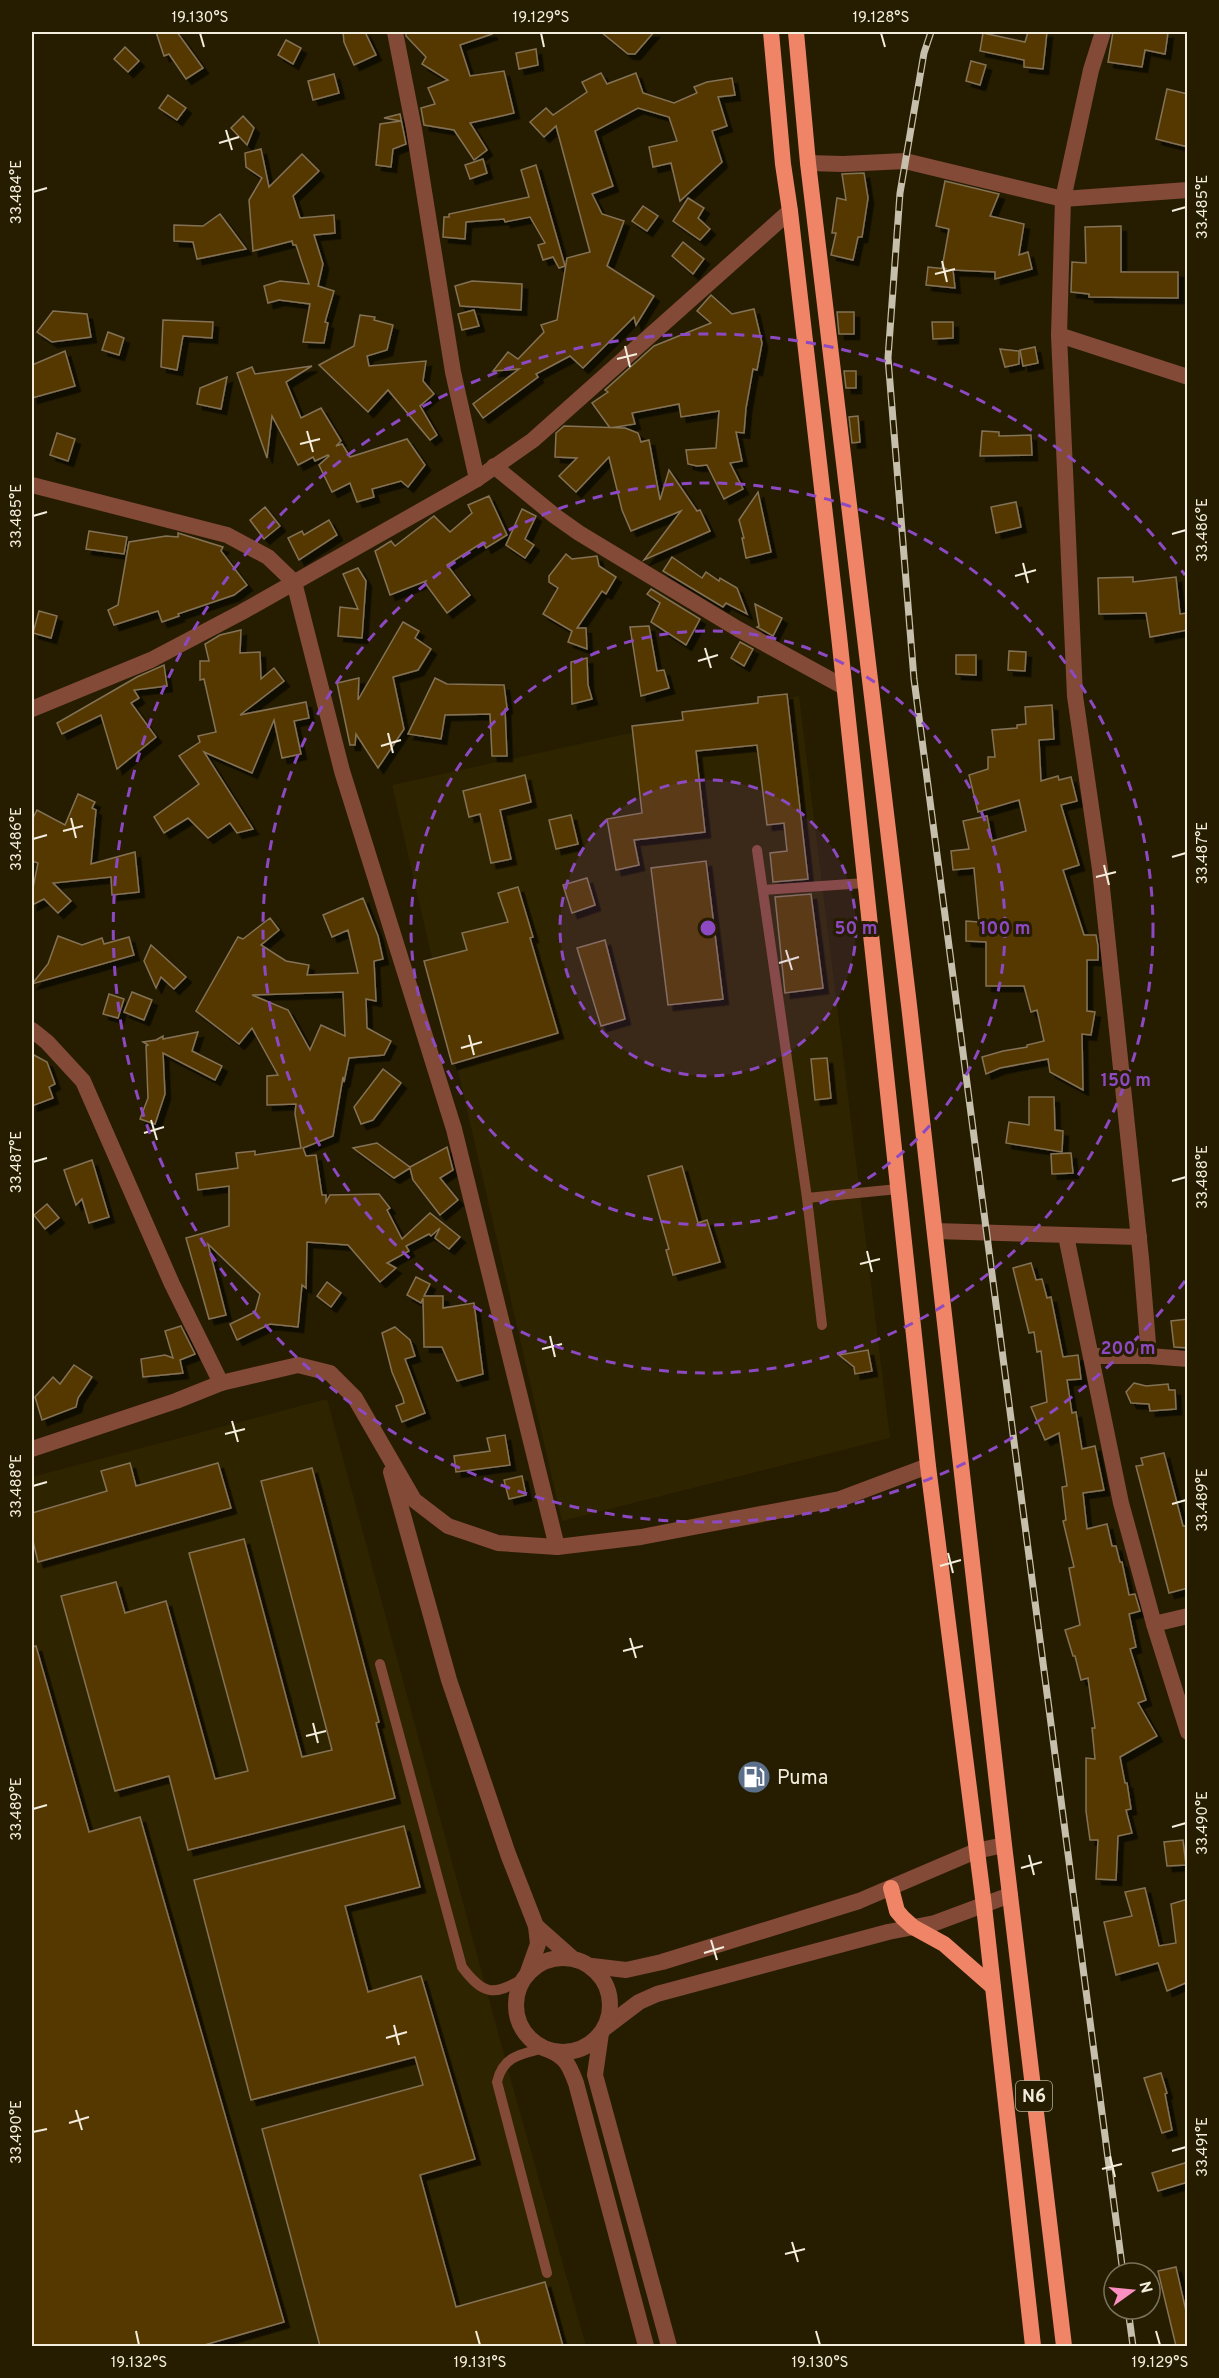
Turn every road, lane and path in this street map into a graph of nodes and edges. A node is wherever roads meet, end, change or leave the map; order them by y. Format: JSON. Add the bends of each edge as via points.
{"nodes":[{"id":1,"x":395,"y":32,"type":"edge"},
{"id":2,"x":771,"y":32,"type":"edge"},
{"id":3,"x":796,"y":32,"type":"edge"},
{"id":4,"x":1102,"y":32,"type":"edge"},
{"id":5,"x":808,"y":162,"type":"junction"},
{"id":6,"x":1188,"y":190,"type":"edge"},
{"id":7,"x":1063,"y":199,"type":"junction"},
{"id":8,"x":790,"y":211,"type":"junction"},
{"id":9,"x":1059,"y":335,"type":"junction"},
{"id":10,"x":1188,"y":376,"type":"edge"},
{"id":11,"x":494,"y":466,"type":"junction"},
{"id":12,"x":477,"y":479,"type":"junction"},
{"id":13,"x":32,"y":485,"type":"edge"},
{"id":14,"x":294,"y":582,"type":"junction"},
{"id":15,"x":844,"y":687,"type":"junction"},
{"id":16,"x":32,"y":709,"type":"edge"},
{"id":17,"x":757,"y":850,"type":"dead end"},
{"id":18,"x":865,"y":883,"type":"junction"},
{"id":19,"x":763,"y":890,"type":"junction"},
{"id":20,"x":32,"y":1030,"type":"edge"},
{"id":21,"x":898,"y":1189,"type":"junction"},
{"id":22,"x":807,"y":1198,"type":"junction"},
{"id":23,"x":935,"y":1231,"type":"junction"},
{"id":24,"x":1066,"y":1236,"type":"junction"},
{"id":25,"x":1139,"y":1237,"type":"junction"},
{"id":26,"x":822,"y":1325,"type":"dead end"},
{"id":27,"x":1091,"y":1356,"type":"junction"},
{"id":28,"x":1149,"y":1356,"type":"junction"},
{"id":29,"x":1188,"y":1359,"type":"edge"},
{"id":30,"x":221,"y":1383,"type":"junction"},
{"id":31,"x":32,"y":1449,"type":"edge"},
{"id":32,"x":385,"y":1451,"type":"junction"},
{"id":33,"x":928,"y":1466,"type":"junction"},
{"id":34,"x":557,"y":1547,"type":"junction"},
{"id":35,"x":1188,"y":1616,"type":"edge"},
{"id":36,"x":1154,"y":1624,"type":"junction"},
{"id":37,"x":380,"y":1664,"type":"dead end"},
{"id":38,"x":1188,"y":1732,"type":"edge"},
{"id":39,"x":1004,"y":1845,"type":"junction"},
{"id":40,"x":976,"y":1851,"type":"junction"},
{"id":41,"x":891,"y":1888,"type":"junction"},
{"id":42,"x":1011,"y":1895,"type":"junction"},
{"id":43,"x":984,"y":1906,"type":"junction"},
{"id":44,"x":536,"y":1926,"type":"junction"},
{"id":45,"x":913,"y":1927,"type":"junction"},
{"id":46,"x":571,"y":1957,"type":"junction"},
{"id":47,"x":592,"y":1966,"type":"junction"},
{"id":48,"x":526,"y":1975,"type":"junction"},
{"id":49,"x":993,"y":1987,"type":"junction"},
{"id":50,"x":604,"y":2030,"type":"junction"},
{"id":51,"x":548,"y":2050,"type":"junction"},
{"id":52,"x":547,"y":2273,"type":"dead end"},
{"id":53,"x":646,"y":2346,"type":"edge"},
{"id":54,"x":669,"y":2346,"type":"edge"},
{"id":55,"x":1033,"y":2346,"type":"edge"},
{"id":56,"x":1064,"y":2346,"type":"edge"}],
"edges":[{"from":1,"to":12,"type":"street","via":[[453,372]]},
{"from":2,"to":8,"type":"highway","number":"N6"},
{"from":3,"to":5,"type":"highway","number":"N6"},
{"from":4,"to":7,"type":"street"},
{"from":5,"to":7,"type":"street","via":[[905,161]]},
{"from":5,"to":23,"type":"highway","number":"N6"},
{"from":6,"to":7,"type":"street"},
{"from":7,"to":9,"type":"street"},
{"from":8,"to":11,"type":"street","via":[[533,440]]},
{"from":8,"to":15,"type":"highway","number":"N6"},
{"from":9,"to":10,"type":"street"},
{"from":9,"to":25,"type":"street","via":[[1075,696],[1100,868]]},
{"from":11,"to":12,"type":"street"},
{"from":11,"to":15,"type":"street","via":[[579,533],[738,629]]},
{"from":12,"to":14,"type":"street"},
{"from":13,"to":14,"type":"street","via":[[227,535],[268,557]]},
{"from":14,"to":16,"type":"street","via":[[151,660]]},
{"from":14,"to":34,"type":"street","via":[[342,771],[454,1129]]},
{"from":15,"to":18,"type":"highway","number":"N6"},
{"from":17,"to":19,"type":"lane"},
{"from":18,"to":19,"type":"lane"},
{"from":18,"to":21,"type":"highway","number":"N6"},
{"from":19,"to":22,"type":"lane"},
{"from":20,"to":30,"type":"street","via":[[83,1080],[172,1284]]},
{"from":21,"to":22,"type":"lane"},
{"from":21,"to":33,"type":"highway","number":"N6"},
{"from":22,"to":26,"type":"lane"},
{"from":23,"to":24,"type":"street"},
{"from":23,"to":39,"type":"highway","number":"N6"},
{"from":24,"to":25,"type":"street"},
{"from":24,"to":27,"type":"street"},
{"from":25,"to":28,"type":"street"},
{"from":27,"to":28,"type":"street"},
{"from":27,"to":36,"type":"street","via":[[1121,1503]]},
{"from":28,"to":29,"type":"street"},
{"from":30,"to":31,"type":"street"},
{"from":30,"to":32,"type":"street","via":[[298,1365],[330,1373],[355,1398]]},
{"from":32,"to":34,"type":"street","via":[[414,1500],[448,1526],[498,1543]]},
{"from":32,"to":44,"type":"street","via":[[449,1680]]},
{"from":33,"to":34,"type":"street","via":[[840,1499],[641,1537]]},
{"from":33,"to":40,"type":"highway","number":"N6"},
{"from":35,"to":36,"type":"street"},
{"from":36,"to":38,"type":"street"},
{"from":37,"to":48,"type":"lane","via":[[462,1967],[474,1983],[490,1991],[505,1989]]},
{"from":39,"to":40,"type":"street"},
{"from":39,"to":42,"type":"highway","number":"N6"},
{"from":40,"to":41,"type":"street"},
{"from":40,"to":43,"type":"highway","number":"N6"},
{"from":41,"to":45,"type":"highway","via":[[897,1911]]},
{"from":41,"to":47,"type":"street","via":[[662,1962],[626,1970]]},
{"from":42,"to":43,"type":"street"},
{"from":42,"to":56,"type":"highway","number":"N6"},
{"from":43,"to":45,"type":"street"},
{"from":43,"to":49,"type":"highway","number":"N6"},
{"from":44,"to":46,"type":"street"},
{"from":44,"to":48,"type":"street","via":[[538,1944]]},
{"from":45,"to":49,"type":"highway","via":[[944,1944]]},
{"from":45,"to":50,"type":"street","via":[[657,1994],[639,2002]]},
{"from":46,"to":47,"type":"street"},
{"from":46,"to":48,"type":"street","via":[[548,1959]]},
{"from":47,"to":50,"type":"street","via":[[606,1982],[610,1995]]},
{"from":48,"to":51,"type":"street","via":[[518,1989],[518,2018],[534,2043]]},
{"from":49,"to":55,"type":"highway","number":"N6"},
{"from":50,"to":51,"type":"street","via":[[595,2041],[571,2052]]},
{"from":50,"to":54,"type":"street","via":[[595,2075]]},
{"from":51,"to":52,"type":"lane","via":[[512,2058],[500,2069],[497,2082]]},
{"from":51,"to":53,"type":"street","via":[[569,2064],[576,2083]]}]}
